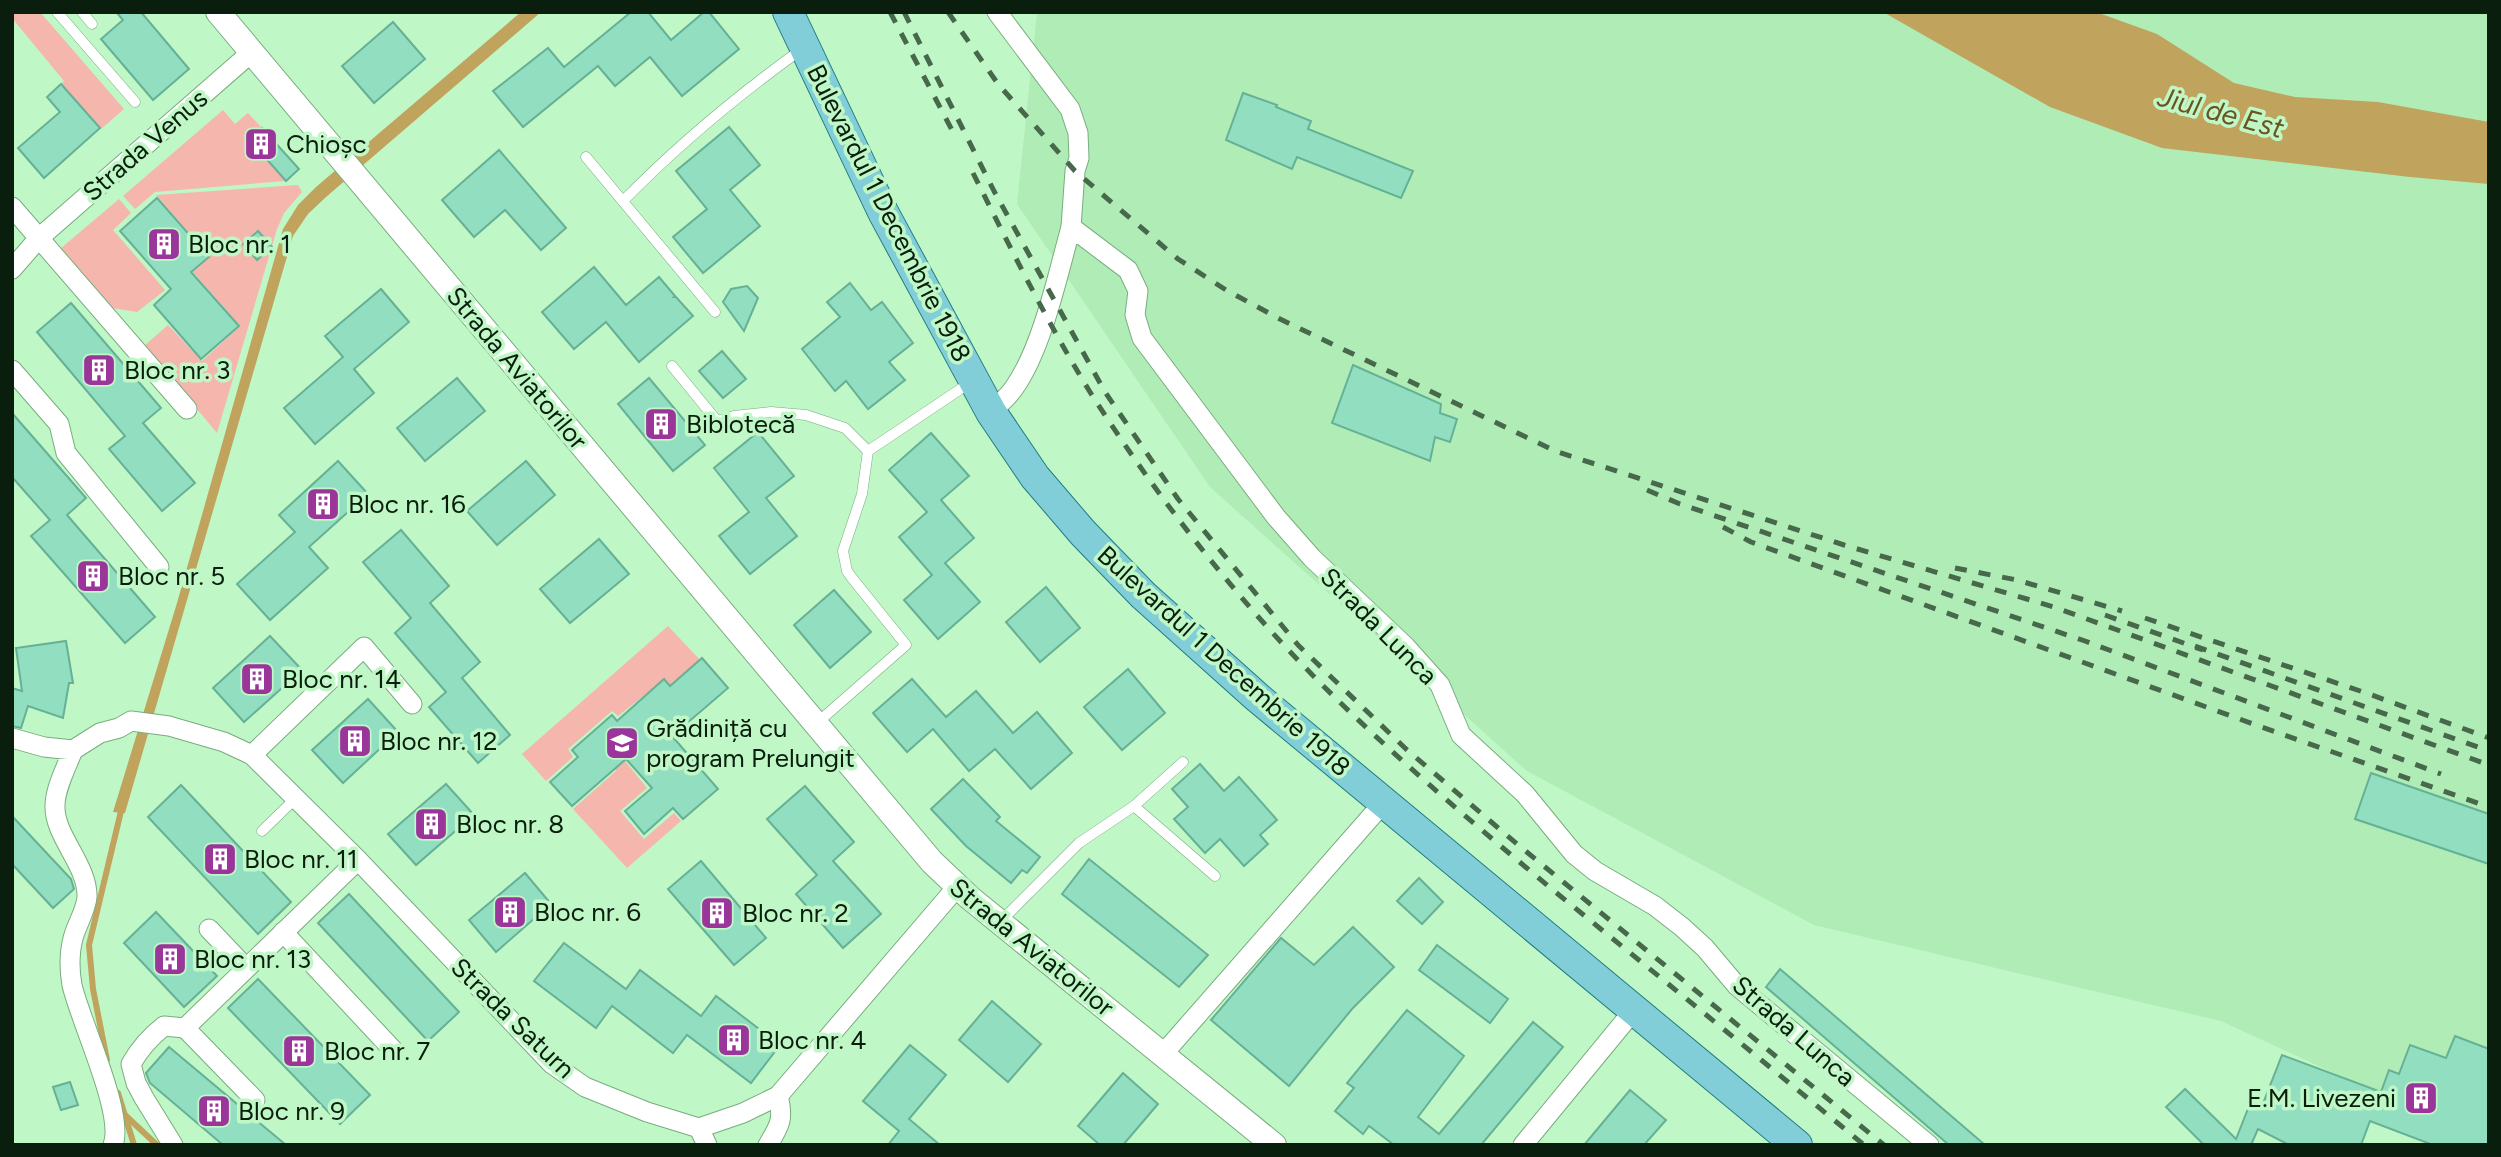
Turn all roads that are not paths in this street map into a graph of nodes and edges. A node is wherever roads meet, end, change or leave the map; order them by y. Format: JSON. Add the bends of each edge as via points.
{"nodes":[{"id":1,"x":57,"y":12,"type":"edge"},
{"id":2,"x":82,"y":12,"type":"edge"},
{"id":3,"x":218,"y":12,"type":"edge"},
{"id":4,"x":788,"y":12,"type":"edge"},
{"id":5,"x":997,"y":12,"type":"edge"},
{"id":6,"x":92,"y":24,"type":"dead end"},
{"id":7,"x":805,"y":46,"type":"junction"},
{"id":8,"x":252,"y":52,"type":"junction"},
{"id":9,"x":135,"y":102,"type":"dead end"},
{"id":10,"x":586,"y":158,"type":"dead end"},
{"id":11,"x":623,"y":201,"type":"junction"},
{"id":12,"x":12,"y":207,"type":"edge"},
{"id":13,"x":1071,"y":227,"type":"junction"},
{"id":14,"x":39,"y":237,"type":"junction"},
{"id":15,"x":12,"y":269,"type":"edge"},
{"id":16,"x":715,"y":312,"type":"dead end"},
{"id":17,"x":672,"y":366,"type":"dead end"},
{"id":18,"x":12,"y":370,"type":"edge"},
{"id":19,"x":974,"y":380,"type":"junction"},
{"id":20,"x":187,"y":409,"type":"dead end"},
{"id":21,"x":991,"y":412,"type":"junction"},
{"id":22,"x":869,"y":451,"type":"junction"},
{"id":23,"x":159,"y":567,"type":"dead end"},
{"id":24,"x":412,"y":704,"type":"dead end"},
{"id":25,"x":814,"y":725,"type":"junction"},
{"id":26,"x":12,"y":738,"type":"edge"},
{"id":27,"x":73,"y":750,"type":"junction"},
{"id":28,"x":252,"y":755,"type":"junction"},
{"id":29,"x":1183,"y":762,"type":"dead end"},
{"id":30,"x":296,"y":797,"type":"junction"},
{"id":31,"x":1384,"y":802,"type":"junction"},
{"id":32,"x":1134,"y":806,"type":"junction"},
{"id":33,"x":262,"y":831,"type":"dead end"},
{"id":34,"x":358,"y":860,"type":"junction"},
{"id":35,"x":1215,"y":876,"type":"dead end"},
{"id":36,"x":957,"y":887,"type":"junction"},
{"id":37,"x":1000,"y":922,"type":"junction"},
{"id":38,"x":209,"y":929,"type":"dead end"},
{"id":39,"x":283,"y":932,"type":"junction"},
{"id":40,"x":246,"y":968,"type":"junction"},
{"id":41,"x":1634,"y":1010,"type":"junction"},
{"id":42,"x":185,"y":1028,"type":"junction"},
{"id":43,"x":393,"y":1050,"type":"dead end"},
{"id":44,"x":1163,"y":1054,"type":"junction"},
{"id":45,"x":778,"y":1096,"type":"junction"},
{"id":46,"x":255,"y":1100,"type":"dead end"},
{"id":47,"x":703,"y":1136,"type":"edge"},
{"id":48,"x":113,"y":1145,"type":"edge"},
{"id":49,"x":173,"y":1145,"type":"edge"},
{"id":50,"x":768,"y":1145,"type":"edge"},
{"id":51,"x":1274,"y":1145,"type":"edge"},
{"id":52,"x":1523,"y":1145,"type":"edge"},
{"id":53,"x":1797,"y":1145,"type":"edge"},
{"id":54,"x":1929,"y":1145,"type":"edge"}],
"edges":[{"from":1,"to":9,"type":"lane"},
{"from":2,"to":6,"type":"lane"},
{"from":3,"to":8,"type":"street","name":"Strada Aviatorilor"},
{"from":4,"to":7,"type":"main road","name":"Bulevardul 1 Decembrie 1918"},
{"from":5,"to":13,"type":"street","via":[[1070,109],[1078,133],[1079,158]]},
{"from":7,"to":11,"type":"lane","via":[[748,88]]},
{"from":7,"to":19,"type":"main road","name":"Bulevardul 1 Decembrie 1918","via":[[883,212]]},
{"from":8,"to":14,"type":"street","name":"Strada Venus"},
{"from":8,"to":25,"type":"street","name":"Strada Aviatorilor"},
{"from":10,"to":11,"type":"lane"},
{"from":11,"to":16,"type":"lane"},
{"from":12,"to":14,"type":"street"},
{"from":13,"to":21,"type":"street","via":[[1025,370]]},
{"from":13,"to":54,"type":"street","name":"Strada Lunca","via":[[1128,270],[1138,291],[1135,315],[1142,338],[1311,558],[1440,685],[1461,736],[1525,793],[1574,854],[1682,927],[1737,986]]},
{"from":14,"to":15,"type":"street","name":"Strada Venus"},
{"from":14,"to":20,"type":"street"},
{"from":17,"to":22,"type":"lane","via":[[717,421],[771,412],[806,415],[845,428]]},
{"from":18,"to":23,"type":"street","via":[[59,424],[66,453]]},
{"from":19,"to":21,"type":"main road","name":"Bulevardul 1 Decembrie 1918"},
{"from":19,"to":22,"type":"lane"},
{"from":21,"to":31,"type":"main road","name":"Bulevardul 1 Decembrie 1918","via":[[1035,477],[1143,595]]},
{"from":22,"to":25,"type":"lane","via":[[862,494],[843,551],[847,571],[906,645]]},
{"from":24,"to":28,"type":"street","via":[[364,647]]},
{"from":25,"to":36,"type":"street","name":"Strada Aviatorilor"},
{"from":26,"to":27,"type":"street"},
{"from":27,"to":28,"type":"street","name":"Strada Saturn","via":[[131,721],[169,726]]},
{"from":27,"to":48,"type":"street","via":[[55,806],[87,896],[73,937],[72,984],[115,1125]]},
{"from":28,"to":30,"type":"street","name":"Strada Saturn"},
{"from":29,"to":32,"type":"lane"},
{"from":30,"to":33,"type":"lane"},
{"from":30,"to":34,"type":"street","name":"Strada Saturn"},
{"from":31,"to":41,"type":"main road","name":"Bulevardul 1 Decembrie 1918"},
{"from":31,"to":44,"type":"street"},
{"from":32,"to":35,"type":"lane"},
{"from":32,"to":37,"type":"lane","via":[[1079,843]]},
{"from":34,"to":39,"type":"street"},
{"from":34,"to":47,"type":"street","name":"Strada Saturn","via":[[552,1064],[585,1087]]},
{"from":36,"to":37,"type":"street","name":"Strada Aviatorilor"},
{"from":36,"to":45,"type":"street","name":"Strada Saturn"},
{"from":37,"to":44,"type":"street","name":"Strada Aviatorilor"},
{"from":38,"to":40,"type":"street"},
{"from":39,"to":40,"type":"street"},
{"from":39,"to":43,"type":"street"},
{"from":40,"to":42,"type":"street"},
{"from":41,"to":52,"type":"street"},
{"from":41,"to":53,"type":"main road","name":"Bulevardul 1 Decembrie 1918"},
{"from":42,"to":46,"type":"street"},
{"from":42,"to":49,"type":"street","via":[[164,1026],[131,1064],[136,1083]]},
{"from":44,"to":51,"type":"street","name":"Strada Aviatorilor"},
{"from":45,"to":47,"type":"street","name":"Strada Saturn"},
{"from":45,"to":50,"type":"street","via":[[783,1114]]}]}
